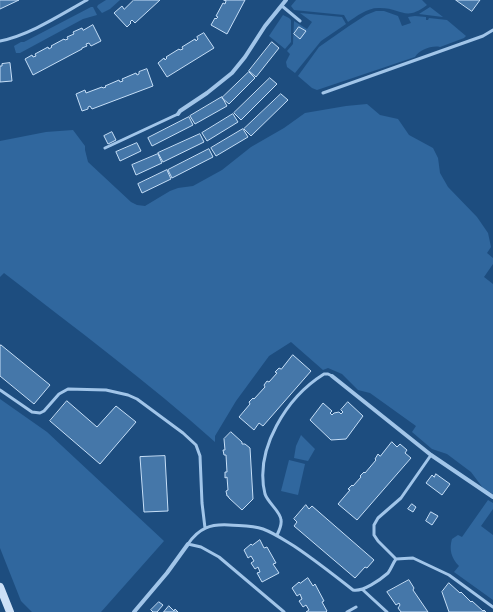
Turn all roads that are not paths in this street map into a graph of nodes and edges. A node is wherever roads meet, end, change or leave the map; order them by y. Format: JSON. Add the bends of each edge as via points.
{"nodes":[{"id":1,"x":87,"y":0,"type":"edge"},
{"id":2,"x":286,"y":0,"type":"edge"},
{"id":3,"x":282,"y":6,"type":"junction"},
{"id":4,"x":300,"y":21,"type":"dead end"},
{"id":5,"x":493,"y":30,"type":"edge"},
{"id":6,"x":0,"y":42,"type":"edge"},
{"id":7,"x":323,"y":93,"type":"dead end"},
{"id":8,"x":178,"y":114,"type":"joint"},
{"id":9,"x":105,"y":148,"type":"dead end"},
{"id":10,"x":332,"y":376,"type":"joint"},
{"id":11,"x":0,"y":390,"type":"edge"},
{"id":12,"x":431,"y":455,"type":"junction"},
{"id":13,"x":493,"y":497,"type":"edge"},
{"id":14,"x":205,"y":528,"type":"junction"},
{"id":15,"x":277,"y":535,"type":"junction"},
{"id":16,"x":188,"y":544,"type":"junction"},
{"id":17,"x":396,"y":559,"type":"junction"},
{"id":18,"x":0,"y":587,"type":"edge"},
{"id":19,"x":364,"y":590,"type":"junction"},
{"id":20,"x":356,"y":607,"type":"dead end"},
{"id":21,"x":493,"y":607,"type":"edge"},
{"id":22,"x":8,"y":612,"type":"edge"},
{"id":23,"x":134,"y":612,"type":"edge"},
{"id":24,"x":284,"y":612,"type":"edge"},
{"id":25,"x":347,"y":612,"type":"edge"},
{"id":26,"x":388,"y":612,"type":"edge"}],
"edges":[{"from":1,"to":6,"type":"lane","via":[[15,38]]},
{"from":2,"to":3,"type":"street"},
{"from":3,"to":4,"type":"lane"},
{"from":3,"to":8,"type":"street","via":[[232,73]]},
{"from":5,"to":7,"type":"lane","via":[[483,36]]},
{"from":8,"to":9,"type":"lane"},
{"from":10,"to":12,"type":"street"},
{"from":10,"to":15,"type":"lane","via":[[324,374],[303,391],[275,428],[266,449],[266,495],[282,521]]},
{"from":11,"to":14,"type":"lane","via":[[36,413],[44,411],[58,394],[68,389],[106,390],[137,399],[183,433],[199,450]]},
{"from":12,"to":13,"type":"street"},
{"from":12,"to":17,"type":"lane","via":[[401,498],[378,518],[374,525],[374,535]]},
{"from":14,"to":15,"type":"lane","via":[[215,525],[245,526],[262,528]]},
{"from":14,"to":16,"type":"lane","via":[[194,535]]},
{"from":15,"to":19,"type":"lane","via":[[310,556],[353,590]]},
{"from":16,"to":23,"type":"street"},
{"from":16,"to":24,"type":"lane","via":[[201,547],[219,557]]},
{"from":17,"to":19,"type":"lane","via":[[389,572]]},
{"from":17,"to":21,"type":"lane","via":[[413,558],[449,575]]},
{"from":18,"to":22,"type":"street"},
{"from":19,"to":26,"type":"lane"},
{"from":20,"to":25,"type":"lane"}]}
